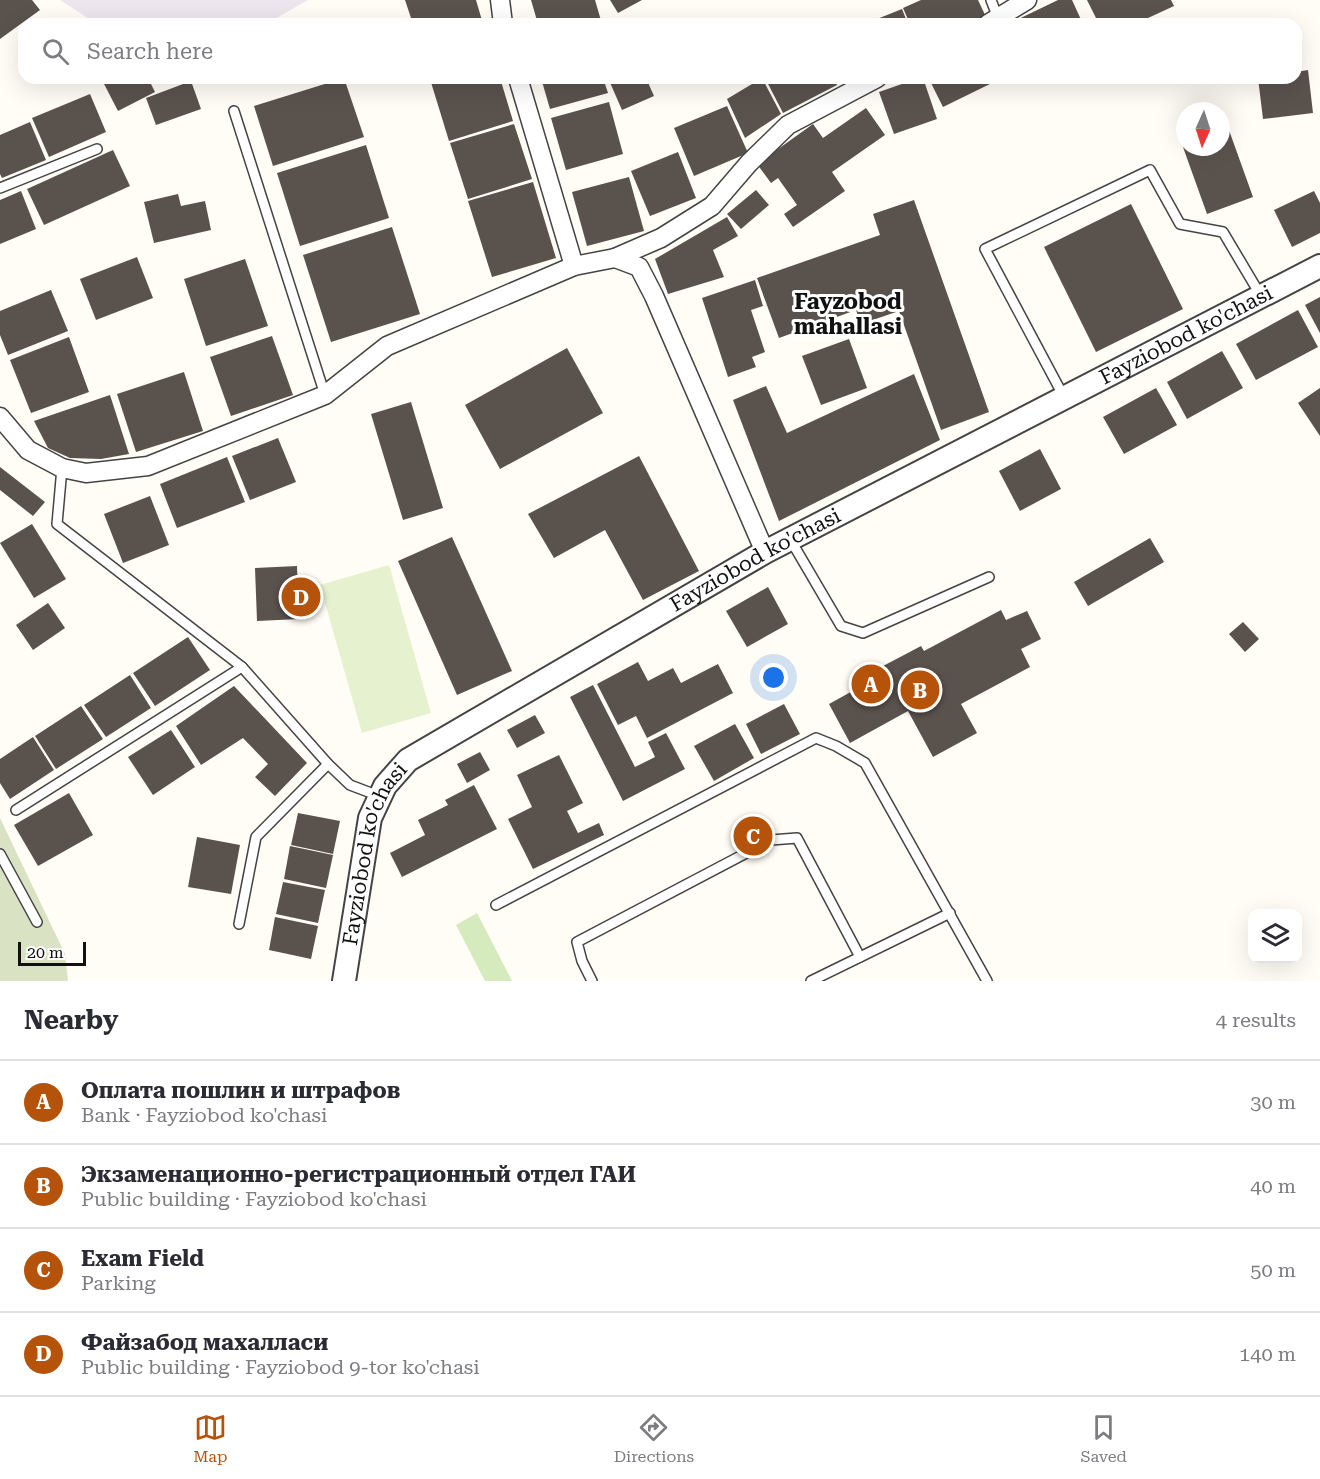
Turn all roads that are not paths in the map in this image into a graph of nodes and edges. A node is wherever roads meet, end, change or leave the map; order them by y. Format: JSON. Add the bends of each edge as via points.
{"nodes":[{"id":1,"x":500,"y":0,"type":"edge"},
{"id":2,"x":991,"y":0,"type":"edge"},
{"id":3,"x":1027,"y":0,"type":"edge"},
{"id":4,"x":502,"y":18,"type":"edge"},
{"id":5,"x":993,"y":18,"type":"edge"},
{"id":6,"x":998,"y":18,"type":"edge"},
{"id":7,"x":520,"y":84,"type":"edge"},
{"id":8,"x":865,"y":84,"type":"edge"},
{"id":9,"x":234,"y":111,"type":"dead end"},
{"id":10,"x":97,"y":149,"type":"dead end"},
{"id":11,"x":0,"y":188,"type":"edge"},
{"id":12,"x":615,"y":258,"type":"junction"},
{"id":13,"x":574,"y":266,"type":"junction"},
{"id":14,"x":1320,"y":266,"type":"edge"},
{"id":15,"x":1261,"y":296,"type":"junction"},
{"id":16,"x":325,"y":395,"type":"junction"},
{"id":17,"x":1065,"y":398,"type":"junction"},
{"id":18,"x":0,"y":417,"type":"edge"},
{"id":19,"x":62,"y":468,"type":"junction"},
{"id":20,"x":790,"y":539,"type":"junction"},
{"id":21,"x":765,"y":552,"type":"junction"},
{"id":22,"x":989,"y":577,"type":"dead end"},
{"id":23,"x":242,"y":667,"type":"junction"},
{"id":24,"x":328,"y":764,"type":"junction"},
{"id":25,"x":379,"y":796,"type":"junction"},
{"id":26,"x":16,"y":810,"type":"dead end"},
{"id":27,"x":0,"y":854,"type":"edge"},
{"id":28,"x":496,"y":905,"type":"dead end"},
{"id":29,"x":950,"y":913,"type":"junction"},
{"id":30,"x":37,"y":922,"type":"dead end"},
{"id":31,"x":239,"y":924,"type":"dead end"},
{"id":32,"x":860,"y":957,"type":"junction"},
{"id":33,"x":344,"y":981,"type":"edge"},
{"id":34,"x":592,"y":981,"type":"edge"},
{"id":35,"x":811,"y":981,"type":"edge"},
{"id":36,"x":987,"y":981,"type":"edge"}],
"edges":[{"from":1,"to":4,"type":"street"},
{"from":2,"to":5,"type":"lane"},
{"from":3,"to":6,"type":"street"},
{"from":7,"to":13,"type":"street"},
{"from":8,"to":12,"type":"street","via":[[788,124],[712,206],[662,238]]},
{"from":9,"to":16,"type":"lane"},
{"from":10,"to":11,"type":"lane"},
{"from":12,"to":13,"type":"street"},
{"from":12,"to":21,"type":"street","via":[[639,267],[654,296]]},
{"from":13,"to":16,"type":"street","via":[[387,346]]},
{"from":14,"to":15,"type":"street","name":"Fayziobod ko'chasi"},
{"from":15,"to":17,"type":"street","name":"Fayziobod ko'chasi"},
{"from":15,"to":17,"type":"lane","via":[[1223,232],[1180,224],[1150,170],[985,249]]},
{"from":16,"to":19,"type":"street","via":[[148,466],[86,472]]},
{"from":17,"to":20,"type":"street","name":"Fayziobod ko'chasi"},
{"from":18,"to":19,"type":"street","via":[[28,450]]},
{"from":19,"to":23,"type":"lane","via":[[57,524]]},
{"from":20,"to":21,"type":"street","name":"Fayziobod ko'chasi"},
{"from":20,"to":22,"type":"lane","via":[[841,626],[863,633]]},
{"from":21,"to":25,"type":"street","name":"Fayziobod ko'chasi","via":[[408,760]]},
{"from":23,"to":24,"type":"lane"},
{"from":23,"to":26,"type":"lane"},
{"from":24,"to":25,"type":"lane","via":[[350,785]]},
{"from":24,"to":31,"type":"lane","via":[[256,837]]},
{"from":25,"to":33,"type":"street","name":"Fayziobod ko'chasi","via":[[370,818]]},
{"from":27,"to":30,"type":"lane"},
{"from":28,"to":29,"type":"lane","via":[[816,738],[866,763]]},
{"from":29,"to":32,"type":"lane"},
{"from":29,"to":36,"type":"lane"},
{"from":32,"to":34,"type":"lane","via":[[797,838],[771,840],[577,942]]},
{"from":32,"to":35,"type":"lane"}]}
